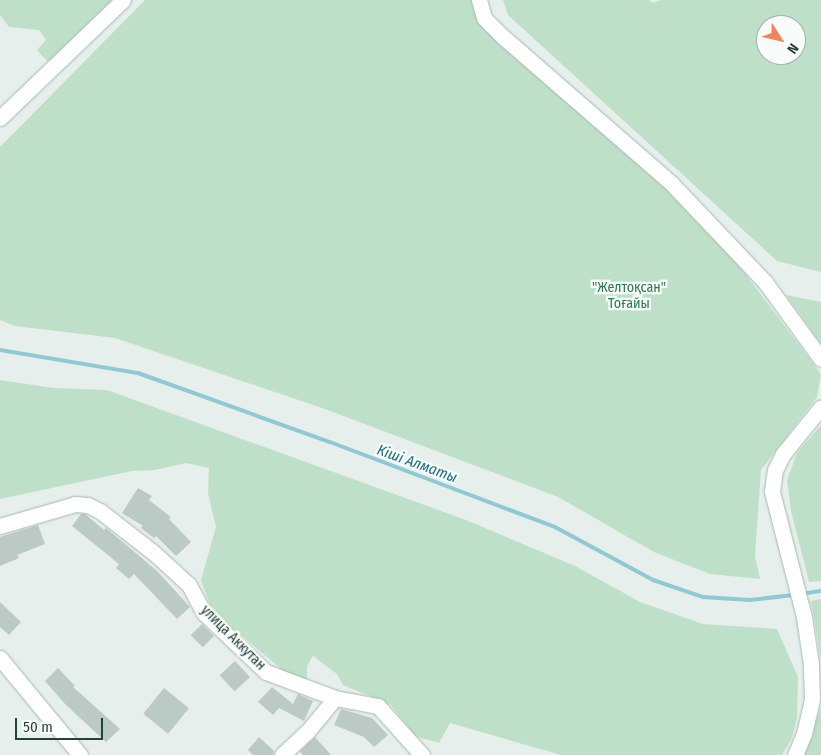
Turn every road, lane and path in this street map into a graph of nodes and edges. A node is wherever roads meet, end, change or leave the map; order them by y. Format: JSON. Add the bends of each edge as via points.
{"nodes":[{"id":1,"x":123,"y":0,"type":"edge"},
{"id":2,"x":479,"y":0,"type":"edge"},
{"id":3,"x":0,"y":118,"type":"edge"},
{"id":4,"x":821,"y":358,"type":"edge"},
{"id":5,"x":821,"y":407,"type":"edge"},
{"id":6,"x":0,"y":526,"type":"edge"},
{"id":7,"x":0,"y":658,"type":"edge"},
{"id":8,"x":335,"y":698,"type":"junction"},
{"id":9,"x":80,"y":755,"type":"edge"},
{"id":10,"x":282,"y":755,"type":"edge"},
{"id":11,"x":422,"y":755,"type":"edge"},
{"id":12,"x":795,"y":755,"type":"edge"}],
"edges":[{"from":1,"to":3,"type":"street"},
{"from":2,"to":4,"type":"street","via":[[484,18],[502,36],[672,184],[765,282]]},
{"from":5,"to":12,"type":"street","via":[[783,454],[775,470],[772,491],[804,617],[811,664],[812,699],[804,734]]},
{"from":6,"to":8,"type":"street","name":"улица Аккутан","via":[[75,504],[88,505],[100,511],[154,553],[188,585],[204,613],[266,672]]},
{"from":7,"to":9,"type":"street"},
{"from":8,"to":10,"type":"street","via":[[307,732]]},
{"from":8,"to":11,"type":"street","name":"улица Аккутан","via":[[378,706]]}]}
